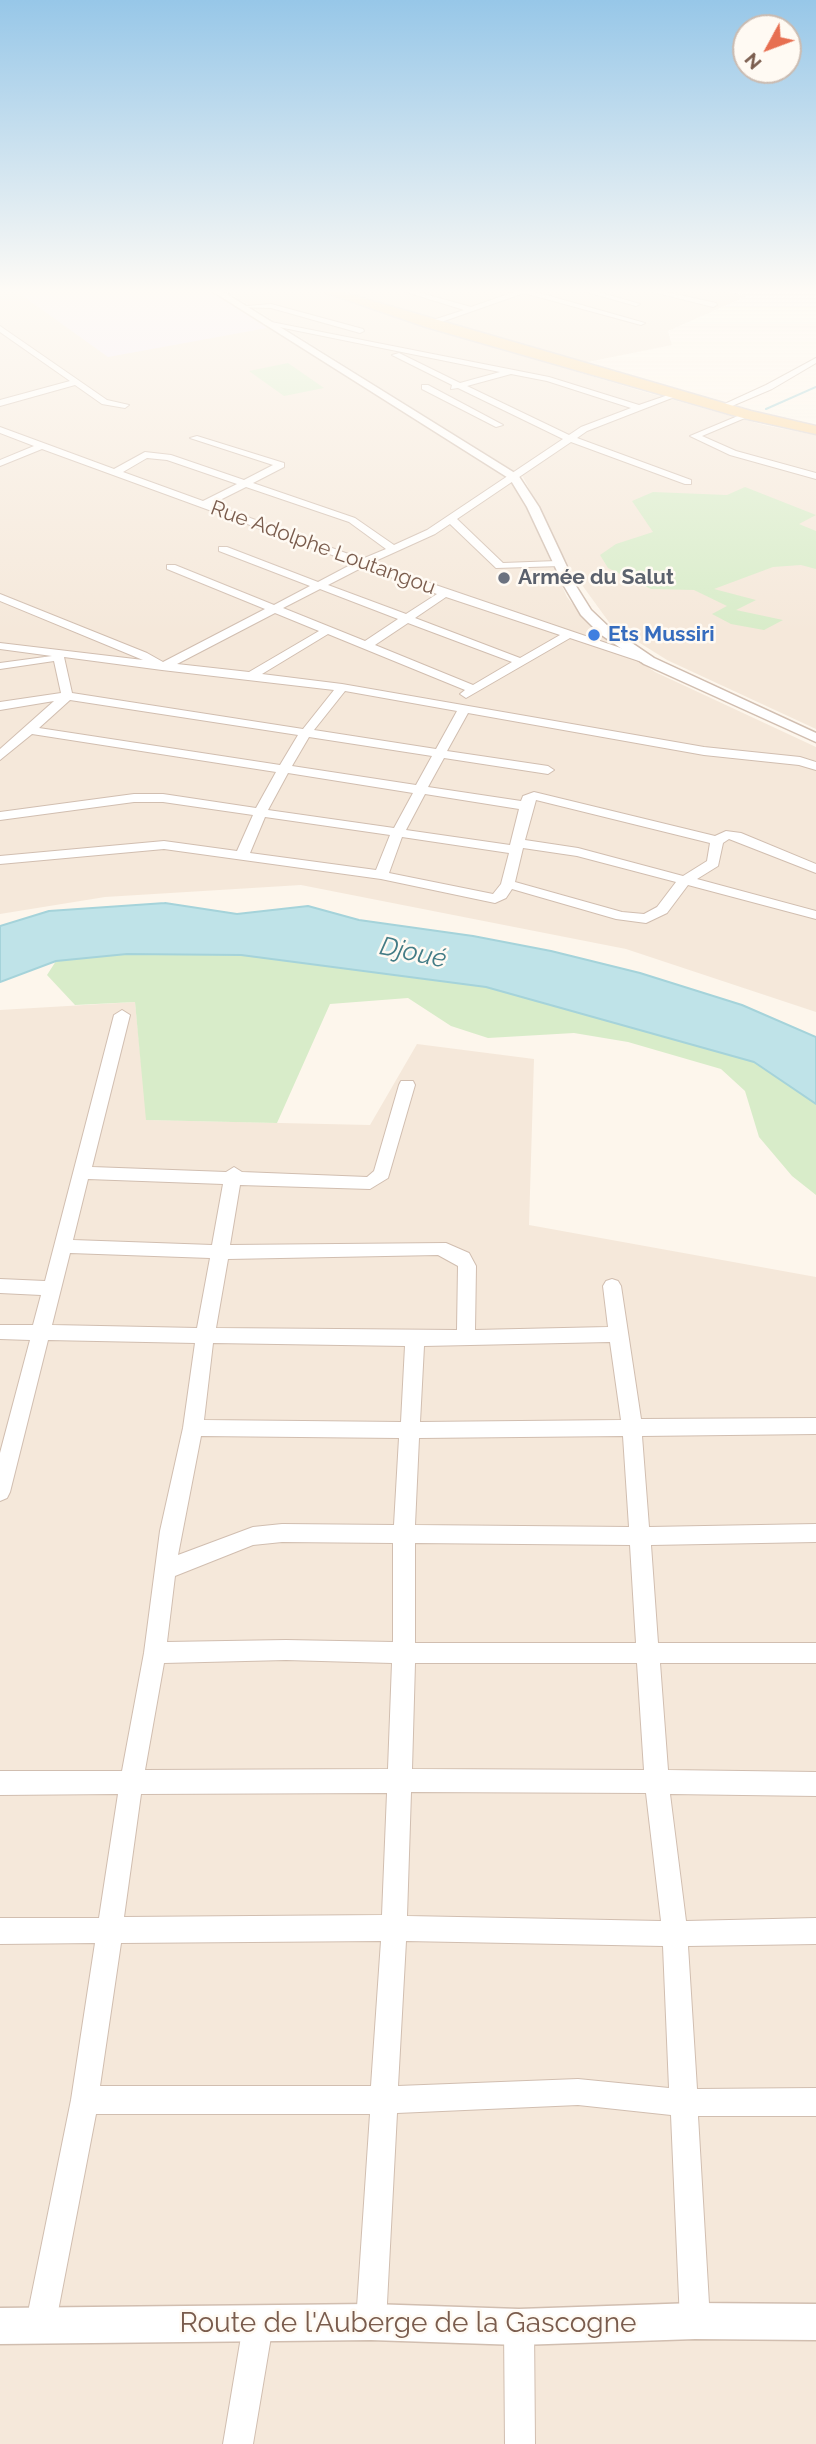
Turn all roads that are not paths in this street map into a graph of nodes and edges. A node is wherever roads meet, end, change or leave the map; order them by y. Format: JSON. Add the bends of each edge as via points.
{"nodes":[{"id":1,"x":398,"y":405,"type":"edge"},
{"id":2,"x":460,"y":405,"type":"edge"},
{"id":3,"x":498,"y":405,"type":"edge"},
{"id":4,"x":631,"y":405,"type":"edge"},
{"id":5,"x":643,"y":405,"type":"edge"},
{"id":6,"x":715,"y":405,"type":"edge"},
{"id":7,"x":727,"y":405,"type":"edge"},
{"id":8,"x":637,"y":407,"type":"junction"},
{"id":9,"x":722,"y":407,"type":"junction"},
{"id":10,"x":748,"y":415,"type":"junction"},
{"id":11,"x":499,"y":425,"type":"dead end"},
{"id":12,"x":0,"y":430,"type":"edge"},
{"id":13,"x":816,"y":430,"type":"edge"},
{"id":14,"x":194,"y":438,"type":"dead end"},
{"id":15,"x":568,"y":438,"type":"junction"},
{"id":16,"x":43,"y":445,"type":"junction"},
{"id":17,"x":2,"y":460,"type":"edge"},
{"id":18,"x":117,"y":471,"type":"junction"},
{"id":19,"x":816,"y":476,"type":"edge"},
{"id":20,"x":514,"y":477,"type":"junction"},
{"id":21,"x":688,"y":482,"type":"dead end"},
{"id":22,"x":248,"y":484,"type":"junction"},
{"id":23,"x":205,"y":504,"type":"junction"},
{"id":24,"x":451,"y":519,"type":"junction"},
{"id":25,"x":223,"y":549,"type":"dead end"},
{"id":26,"x":393,"y":550,"type":"junction"},
{"id":27,"x":362,"y":563,"type":"junction"},
{"id":28,"x":558,"y":564,"type":"junction"},
{"id":29,"x":171,"y":567,"type":"dead end"},
{"id":30,"x":317,"y":586,"type":"junction"},
{"id":31,"x":445,"y":593,"type":"junction"},
{"id":32,"x":0,"y":597,"type":"edge"},
{"id":33,"x":273,"y":609,"type":"junction"},
{"id":34,"x":407,"y":619,"type":"junction"},
{"id":35,"x":326,"y":631,"type":"junction"},
{"id":36,"x":569,"y":634,"type":"junction"},
{"id":37,"x":0,"y":646,"type":"edge"},
{"id":38,"x":366,"y":646,"type":"junction"},
{"id":39,"x":59,"y":656,"type":"junction"},
{"id":40,"x":649,"y":661,"type":"junction"},
{"id":41,"x":522,"y":662,"type":"junction"},
{"id":42,"x":0,"y":666,"type":"edge"},
{"id":43,"x":162,"y":667,"type":"junction"},
{"id":44,"x":249,"y":677,"type":"junction"},
{"id":45,"x":342,"y":687,"type":"junction"},
{"id":46,"x":473,"y":689,"type":"junction"},
{"id":47,"x":67,"y":696,"type":"junction"},
{"id":48,"x":0,"y":706,"type":"edge"},
{"id":49,"x":456,"y":708,"type":"junction"},
{"id":50,"x":29,"y":730,"type":"junction"},
{"id":51,"x":305,"y":734,"type":"junction"},
{"id":52,"x":816,"y":738,"type":"edge"},
{"id":53,"x":14,"y":742,"type":"junction"},
{"id":54,"x":0,"y":744,"type":"edge"},
{"id":55,"x":440,"y":751,"type":"junction"},
{"id":56,"x":0,"y":756,"type":"edge"},
{"id":57,"x":816,"y":766,"type":"edge"},
{"id":58,"x":285,"y":767,"type":"junction"},
{"id":59,"x":548,"y":770,"type":"dead end"},
{"id":60,"x":420,"y":789,"type":"junction"},
{"id":61,"x":526,"y":806,"type":"junction"},
{"id":62,"x":260,"y":813,"type":"junction"},
{"id":63,"x":0,"y":816,"type":"edge"},
{"id":64,"x":397,"y":834,"type":"junction"},
{"id":65,"x":717,"y":841,"type":"junction"},
{"id":66,"x":517,"y":846,"type":"junction"},
{"id":67,"x":243,"y":854,"type":"junction"},
{"id":68,"x":0,"y":860,"type":"edge"},
{"id":69,"x":816,"y":869,"type":"edge"},
{"id":70,"x":381,"y":875,"type":"junction"},
{"id":71,"x":684,"y":881,"type":"junction"},
{"id":72,"x":508,"y":884,"type":"junction"},
{"id":73,"x":816,"y":915,"type":"edge"},
{"id":74,"x":122,"y":1014,"type":"dead end"},
{"id":75,"x":407,"y":1085,"type":"dead end"},
{"id":76,"x":80,"y":1173,"type":"junction"},
{"id":77,"x":234,"y":1175,"type":"junction"},
{"id":78,"x":61,"y":1246,"type":"junction"},
{"id":79,"x":220,"y":1252,"type":"junction"},
{"id":80,"x":0,"y":1286,"type":"edge"},
{"id":81,"x":612,"y":1286,"type":"dead end"},
{"id":82,"x":50,"y":1288,"type":"junction"},
{"id":83,"x":0,"y":1332,"type":"edge"},
{"id":84,"x":39,"y":1332,"type":"junction"},
{"id":85,"x":619,"y":1334,"type":"junction"},
{"id":86,"x":205,"y":1335,"type":"junction"},
{"id":87,"x":466,"y":1338,"type":"junction"},
{"id":88,"x":415,"y":1339,"type":"junction"},
{"id":89,"x":9,"y":1424,"type":"edge"},
{"id":90,"x":816,"y":1426,"type":"edge"},
{"id":91,"x":632,"y":1427,"type":"junction"},
{"id":92,"x":193,"y":1428,"type":"junction"},
{"id":93,"x":412,"y":1430,"type":"junction"},
{"id":94,"x":0,"y":1492,"type":"edge"},
{"id":95,"x":816,"y":1533,"type":"edge"},
{"id":96,"x":404,"y":1534,"type":"junction"},
{"id":97,"x":639,"y":1536,"type":"junction"},
{"id":98,"x":167,"y":1569,"type":"junction"},
{"id":99,"x":646,"y":1652,"type":"junction"},
{"id":100,"x":155,"y":1653,"type":"junction"},
{"id":101,"x":404,"y":1653,"type":"junction"},
{"id":102,"x":816,"y":1653,"type":"edge"},
{"id":103,"x":400,"y":1781,"type":"junction"},
{"id":104,"x":0,"y":1783,"type":"edge"},
{"id":105,"x":131,"y":1783,"type":"junction"},
{"id":106,"x":657,"y":1783,"type":"junction"},
{"id":107,"x":816,"y":1784,"type":"edge"},
{"id":108,"x":394,"y":1928,"type":"junction"},
{"id":109,"x":0,"y":1931,"type":"edge"},
{"id":110,"x":816,"y":1931,"type":"edge"},
{"id":111,"x":111,"y":1932,"type":"junction"},
{"id":112,"x":675,"y":1934,"type":"junction"},
{"id":113,"x":85,"y":2100,"type":"junction"},
{"id":114,"x":385,"y":2100,"type":"junction"},
{"id":115,"x":816,"y":2102,"type":"edge"},
{"id":116,"x":685,"y":2103,"type":"junction"},
{"id":117,"x":695,"y":2321,"type":"junction"},
{"id":118,"x":371,"y":2322,"type":"junction"},
{"id":119,"x":816,"y":2322,"type":"edge"},
{"id":120,"x":258,"y":2325,"type":"junction"},
{"id":121,"x":0,"y":2326,"type":"edge"},
{"id":122,"x":40,"y":2327,"type":"junction"},
{"id":123,"x":519,"y":2327,"type":"junction"},
{"id":124,"x":238,"y":2444,"type":"edge"},
{"id":125,"x":520,"y":2444,"type":"edge"}],
"edges":[{"from":1,"to":20,"type":"street"},
{"from":2,"to":11,"type":"street"},
{"from":3,"to":15,"type":"street"},
{"from":4,"to":8,"type":"street"},
{"from":5,"to":8,"type":"street"},
{"from":6,"to":9,"type":"main road"},
{"from":7,"to":9,"type":"street"},
{"from":8,"to":15,"type":"street"},
{"from":9,"to":10,"type":"main road"},
{"from":10,"to":13,"type":"main road"},
{"from":10,"to":19,"type":"street","via":[[694,438],[756,461]]},
{"from":12,"to":16,"type":"street","name":"Rue Adolphe Loutangou"},
{"from":14,"to":22,"type":"street","via":[[281,465]]},
{"from":15,"to":20,"type":"street"},
{"from":15,"to":21,"type":"street"},
{"from":16,"to":17,"type":"street"},
{"from":16,"to":18,"type":"street","name":"Rue Adolphe Loutangou"},
{"from":18,"to":22,"type":"street","via":[[136,459],[156,455]]},
{"from":18,"to":23,"type":"street","name":"Rue Adolphe Loutangou"},
{"from":20,"to":24,"type":"street"},
{"from":20,"to":28,"type":"street"},
{"from":22,"to":23,"type":"street"},
{"from":22,"to":26,"type":"street","via":[[352,520]]},
{"from":23,"to":27,"type":"street","name":"Rue Adolphe Loutangou"},
{"from":24,"to":26,"type":"street"},
{"from":24,"to":28,"type":"street","via":[[500,566]]},
{"from":25,"to":30,"type":"street"},
{"from":26,"to":27,"type":"street"},
{"from":27,"to":30,"type":"street"},
{"from":27,"to":31,"type":"street","name":"Rue Adolphe Loutangou"},
{"from":28,"to":40,"type":"street","via":[[586,612],[604,631]]},
{"from":29,"to":33,"type":"street"},
{"from":30,"to":33,"type":"street"},
{"from":30,"to":34,"type":"street"},
{"from":31,"to":34,"type":"street"},
{"from":31,"to":36,"type":"street","name":"Rue Adolphe Loutangou"},
{"from":32,"to":43,"type":"street"},
{"from":33,"to":35,"type":"street"},
{"from":33,"to":43,"type":"street"},
{"from":34,"to":38,"type":"street"},
{"from":34,"to":41,"type":"street"},
{"from":35,"to":38,"type":"street"},
{"from":35,"to":44,"type":"street"},
{"from":36,"to":40,"type":"street","name":"Rue Adolphe Loutangou"},
{"from":36,"to":41,"type":"street"},
{"from":37,"to":39,"type":"street"},
{"from":38,"to":46,"type":"street"},
{"from":39,"to":42,"type":"street"},
{"from":39,"to":43,"type":"street"},
{"from":39,"to":47,"type":"street"},
{"from":40,"to":52,"type":"street"},
{"from":41,"to":46,"type":"street"},
{"from":43,"to":44,"type":"street"},
{"from":44,"to":45,"type":"street"},
{"from":45,"to":49,"type":"street"},
{"from":45,"to":51,"type":"street"},
{"from":46,"to":49,"type":"street"},
{"from":47,"to":48,"type":"street"},
{"from":47,"to":50,"type":"street"},
{"from":47,"to":51,"type":"street"},
{"from":49,"to":55,"type":"street"},
{"from":49,"to":57,"type":"street"},
{"from":50,"to":53,"type":"street"},
{"from":50,"to":58,"type":"street"},
{"from":51,"to":55,"type":"street"},
{"from":51,"to":58,"type":"street"},
{"from":53,"to":54,"type":"street"},
{"from":53,"to":56,"type":"street"},
{"from":55,"to":59,"type":"street"},
{"from":55,"to":60,"type":"street"},
{"from":58,"to":60,"type":"street"},
{"from":58,"to":62,"type":"street"},
{"from":60,"to":61,"type":"street"},
{"from":60,"to":64,"type":"street"},
{"from":61,"to":65,"type":"street","via":[[531,797],[543,796]]},
{"from":61,"to":66,"type":"street"},
{"from":62,"to":63,"type":"street","via":[[135,798]]},
{"from":62,"to":64,"type":"street"},
{"from":62,"to":67,"type":"street"},
{"from":64,"to":66,"type":"street"},
{"from":64,"to":70,"type":"street"},
{"from":65,"to":69,"type":"street","via":[[726,835],[736,836]]},
{"from":65,"to":71,"type":"street","via":[[713,863]]},
{"from":66,"to":71,"type":"street","via":[[578,852]]},
{"from":66,"to":72,"type":"street"},
{"from":67,"to":68,"type":"street","via":[[135,845]]},
{"from":67,"to":70,"type":"street"},
{"from":70,"to":72,"type":"street","via":[[487,899],[501,895]]},
{"from":71,"to":72,"type":"street","via":[[662,910],[646,919]]},
{"from":71,"to":73,"type":"street"},
{"from":74,"to":76,"type":"street"},
{"from":75,"to":77,"type":"street","via":[[378,1180],[349,1184]]},
{"from":76,"to":77,"type":"street"},
{"from":76,"to":78,"type":"street"},
{"from":77,"to":79,"type":"street"},
{"from":78,"to":79,"type":"street"},
{"from":78,"to":82,"type":"street"},
{"from":79,"to":86,"type":"street"},
{"from":79,"to":87,"type":"street","via":[[440,1248],[453,1252],[467,1266]]},
{"from":80,"to":82,"type":"street"},
{"from":81,"to":85,"type":"street"},
{"from":82,"to":84,"type":"street"},
{"from":83,"to":84,"type":"street"},
{"from":84,"to":86,"type":"street"},
{"from":84,"to":89,"type":"street"},
{"from":85,"to":87,"type":"street"},
{"from":85,"to":91,"type":"street"},
{"from":86,"to":88,"type":"street"},
{"from":86,"to":92,"type":"street"},
{"from":87,"to":88,"type":"street"},
{"from":88,"to":93,"type":"street"},
{"from":89,"to":94,"type":"street"},
{"from":90,"to":91,"type":"street"},
{"from":91,"to":93,"type":"street"},
{"from":91,"to":97,"type":"street"},
{"from":92,"to":93,"type":"street"},
{"from":92,"to":98,"type":"street","via":[[170,1531]]},
{"from":93,"to":96,"type":"street"},
{"from":95,"to":97,"type":"street"},
{"from":96,"to":97,"type":"street"},
{"from":96,"to":98,"type":"street","via":[[253,1536]]},
{"from":96,"to":101,"type":"street"},
{"from":97,"to":99,"type":"street"},
{"from":98,"to":100,"type":"street"},
{"from":99,"to":101,"type":"street"},
{"from":99,"to":102,"type":"street"},
{"from":99,"to":106,"type":"street"},
{"from":100,"to":101,"type":"street"},
{"from":100,"to":105,"type":"street"},
{"from":101,"to":103,"type":"street"},
{"from":103,"to":105,"type":"street"},
{"from":103,"to":106,"type":"street"},
{"from":103,"to":108,"type":"street"},
{"from":104,"to":105,"type":"street"},
{"from":105,"to":111,"type":"street"},
{"from":106,"to":107,"type":"street"},
{"from":106,"to":112,"type":"street"},
{"from":108,"to":111,"type":"street"},
{"from":108,"to":112,"type":"street"},
{"from":108,"to":114,"type":"street"},
{"from":109,"to":111,"type":"street"},
{"from":110,"to":112,"type":"street"},
{"from":111,"to":113,"type":"street"},
{"from":112,"to":116,"type":"street"},
{"from":113,"to":114,"type":"street"},
{"from":113,"to":122,"type":"street"},
{"from":114,"to":116,"type":"street","via":[[578,2092]]},
{"from":114,"to":118,"type":"street"},
{"from":115,"to":116,"type":"street"},
{"from":116,"to":117,"type":"street"},
{"from":117,"to":119,"type":"street","name":"Route de l'Auberge de la Gascogne"},
{"from":117,"to":123,"type":"street","name":"Route de l'Auberge de la Gascogne"},
{"from":118,"to":120,"type":"street","name":"Route de l'Auberge de la Gascogne"},
{"from":118,"to":123,"type":"street","name":"Route de l'Auberge de la Gascogne"},
{"from":120,"to":122,"type":"street","name":"Route de l'Auberge de la Gascogne"},
{"from":120,"to":124,"type":"street"},
{"from":121,"to":122,"type":"street","name":"Route de l'Auberge de la Gascogne"},
{"from":123,"to":125,"type":"street"}]}
